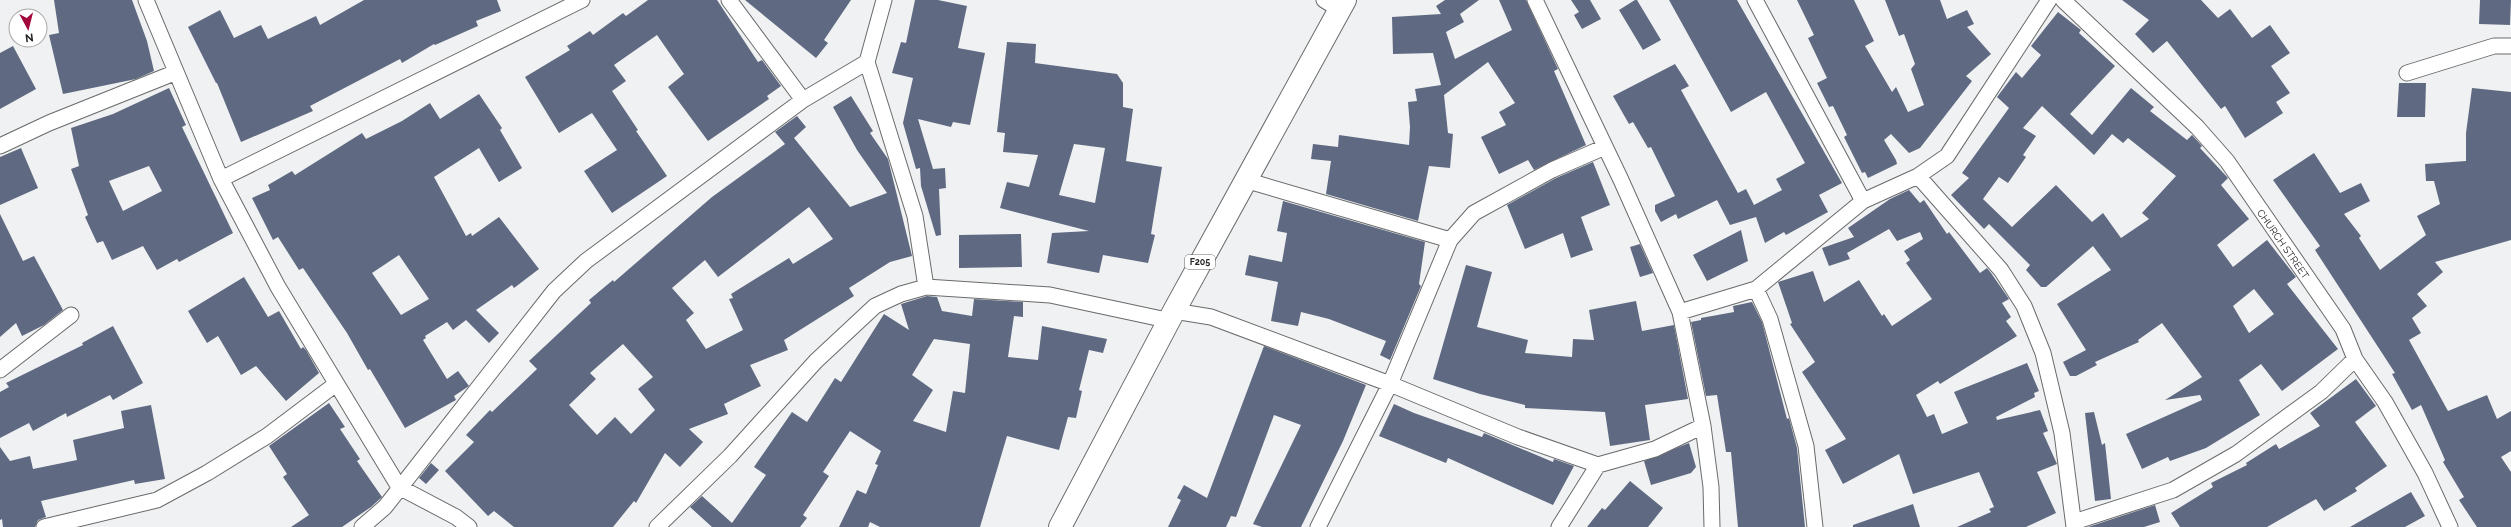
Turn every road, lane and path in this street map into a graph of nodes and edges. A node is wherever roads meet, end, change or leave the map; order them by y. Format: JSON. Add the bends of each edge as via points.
{"nodes":[{"id":1,"x":146,"y":0,"type":"edge"},
{"id":2,"x":582,"y":0,"type":"edge"},
{"id":3,"x":729,"y":0,"type":"edge"},
{"id":4,"x":884,"y":0,"type":"edge"},
{"id":5,"x":1535,"y":0,"type":"edge"},
{"id":6,"x":1755,"y":0,"type":"edge"},
{"id":7,"x":2049,"y":0,"type":"edge"},
{"id":8,"x":2063,"y":0,"type":"edge"},
{"id":9,"x":1334,"y":1,"type":"edge"},
{"id":10,"x":2511,"y":46,"type":"edge"},
{"id":11,"x":866,"y":62,"type":"junction"},
{"id":12,"x":174,"y":73,"type":"junction"},
{"id":13,"x":2407,"y":73,"type":"dead end"},
{"id":14,"x":803,"y":100,"type":"junction"},
{"id":15,"x":0,"y":146,"type":"edge"},
{"id":16,"x":1605,"y":147,"type":"junction"},
{"id":17,"x":1918,"y":176,"type":"junction"},
{"id":18,"x":221,"y":179,"type":"junction"},
{"id":19,"x":1245,"y":180,"type":"junction"},
{"id":20,"x":1863,"y":200,"type":"junction"},
{"id":21,"x":1450,"y":240,"type":"junction"},
{"id":22,"x":926,"y":287,"type":"junction"},
{"id":23,"x":1756,"y":289,"type":"junction"},
{"id":24,"x":1680,"y":312,"type":"junction"},
{"id":25,"x":1168,"y":315,"type":"junction"},
{"id":26,"x":71,"y":316,"type":"dead end"},
{"id":27,"x":2355,"y":359,"type":"junction"},
{"id":28,"x":0,"y":370,"type":"edge"},
{"id":29,"x":336,"y":384,"type":"junction"},
{"id":30,"x":1390,"y":384,"type":"junction"},
{"id":31,"x":1703,"y":426,"type":"junction"},
{"id":32,"x":1598,"y":465,"type":"junction"},
{"id":33,"x":398,"y":487,"type":"junction"},
{"id":34,"x":1074,"y":493,"type":"junction"},
{"id":35,"x":2074,"y":525,"type":"edge"},
{"id":36,"x":2444,"y":525,"type":"edge"},
{"id":37,"x":44,"y":527,"type":"edge"},
{"id":38,"x":362,"y":527,"type":"edge"},
{"id":39,"x":469,"y":527,"type":"edge"},
{"id":40,"x":657,"y":527,"type":"edge"},
{"id":41,"x":1050,"y":527,"type":"edge"},
{"id":42,"x":1060,"y":527,"type":"edge"},
{"id":43,"x":1318,"y":527,"type":"edge"},
{"id":44,"x":1559,"y":527,"type":"edge"},
{"id":45,"x":1712,"y":527,"type":"edge"},
{"id":46,"x":1815,"y":527,"type":"edge"}],
"edges":[{"from":1,"to":12,"type":"street"},
{"from":2,"to":18,"type":"street"},
{"from":3,"to":14,"type":"street"},
{"from":4,"to":11,"type":"street"},
{"from":5,"to":16,"type":"street"},
{"from":6,"to":20,"type":"street"},
{"from":7,"to":17,"type":"street","via":[[1947,156]]},
{"from":8,"to":27,"type":"street","name":"CHURCH STREET","via":[[2197,127],[2227,161],[2343,329]]},
{"from":9,"to":19,"type":"main road","number":"F205"},
{"from":9,"to":25,"type":"main road","number":"F205"},
{"from":10,"to":13,"type":"street","via":[[2494,46]]},
{"from":11,"to":14,"type":"street"},
{"from":11,"to":22,"type":"street","via":[[915,216]]},
{"from":12,"to":15,"type":"street","via":[[49,123]]},
{"from":12,"to":18,"type":"street"},
{"from":14,"to":33,"type":"street","via":[[586,261],[554,291]]},
{"from":16,"to":21,"type":"street","via":[[1552,170],[1474,213]]},
{"from":16,"to":24,"type":"street"},
{"from":17,"to":20,"type":"street"},
{"from":17,"to":35,"type":"street","via":[[2001,270],[2024,306],[2043,353],[2062,433]]},
{"from":18,"to":29,"type":"street","via":[[278,288]]},
{"from":19,"to":21,"type":"street"},
{"from":19,"to":25,"type":"main road","number":"F205"},
{"from":20,"to":23,"type":"street"},
{"from":21,"to":30,"type":"street"},
{"from":22,"to":25,"type":"street","via":[[1050,295]]},
{"from":22,"to":40,"type":"street","via":[[901,294],[875,306],[816,361],[730,456]]},
{"from":23,"to":24,"type":"street"},
{"from":23,"to":46,"type":"street","via":[[1770,319],[1806,446]]},
{"from":24,"to":31,"type":"street"},
{"from":25,"to":30,"type":"street","via":[[1211,317]]},
{"from":25,"to":34,"type":"main road","number":"F205"},
{"from":26,"to":28,"type":"street"},
{"from":27,"to":35,"type":"street","via":[[2321,392],[2236,454],[2173,490]]},
{"from":27,"to":36,"type":"street","name":"CHURCH STREET","via":[[2385,402],[2425,473]]},
{"from":29,"to":33,"type":"street"},
{"from":29,"to":37,"type":"street","via":[[267,436],[157,500]]},
{"from":30,"to":32,"type":"street","via":[[1518,437]]},
{"from":30,"to":43,"type":"street"},
{"from":31,"to":32,"type":"street","via":[[1655,450]]},
{"from":31,"to":45,"type":"street","via":[[1711,487]]},
{"from":32,"to":44,"type":"street"},
{"from":33,"to":38,"type":"street","via":[[385,506]]},
{"from":33,"to":39,"type":"street","via":[[456,517]]},
{"from":34,"to":41,"type":"main road","number":"F205"},
{"from":34,"to":42,"type":"main road","number":"F205"}]}
